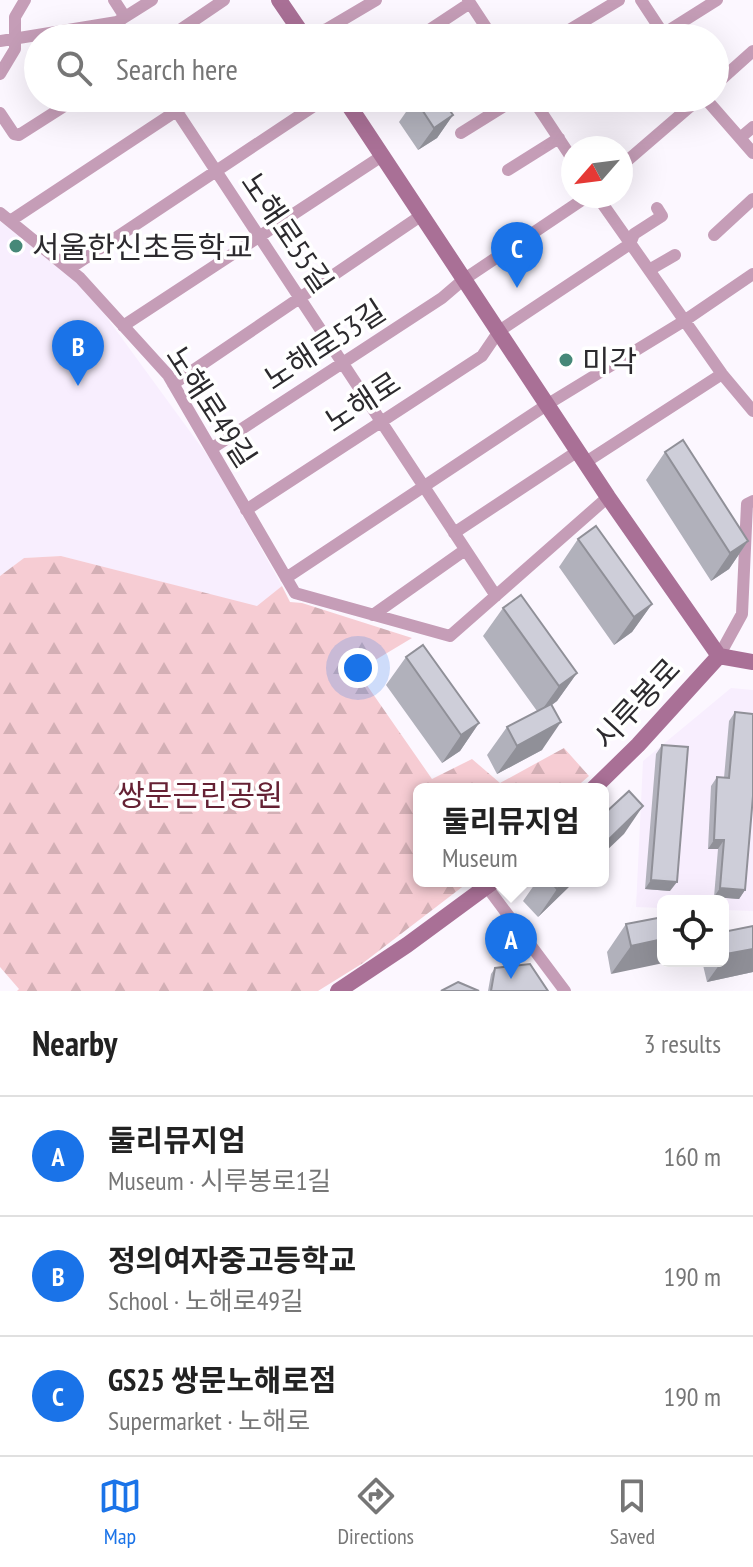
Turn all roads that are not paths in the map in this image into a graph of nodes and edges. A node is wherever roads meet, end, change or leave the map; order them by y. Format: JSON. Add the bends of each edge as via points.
{"nodes":[{"id":1,"x":25,"y":0,"type":"edge"},
{"id":2,"x":114,"y":0,"type":"edge"},
{"id":3,"x":152,"y":0,"type":"edge"},
{"id":4,"x":224,"y":0,"type":"edge"},
{"id":5,"x":279,"y":0,"type":"edge"},
{"id":6,"x":376,"y":0,"type":"edge"},
{"id":7,"x":619,"y":0,"type":"edge"},
{"id":8,"x":641,"y":0,"type":"edge"},
{"id":9,"x":717,"y":0,"type":"edge"},
{"id":10,"x":469,"y":2,"type":"edge"},
{"id":11,"x":121,"y":20,"type":"junction"},
{"id":12,"x":101,"y":24,"type":"edge"},
{"id":13,"x":123,"y":24,"type":"edge"},
{"id":14,"x":189,"y":24,"type":"edge"},
{"id":15,"x":294,"y":24,"type":"edge"},
{"id":16,"x":335,"y":24,"type":"edge"},
{"id":17,"x":437,"y":24,"type":"edge"},
{"id":18,"x":484,"y":24,"type":"edge"},
{"id":19,"x":579,"y":24,"type":"edge"},
{"id":20,"x":657,"y":24,"type":"edge"},
{"id":21,"x":682,"y":24,"type":"edge"},
{"id":22,"x":24,"y":39,"type":"edge"},
{"id":23,"x":0,"y":41,"type":"edge"},
{"id":24,"x":16,"y":41,"type":"junction"},
{"id":25,"x":753,"y":51,"type":"edge"},
{"id":26,"x":729,"y":72,"type":"edge"},
{"id":27,"x":0,"y":74,"type":"edge"},
{"id":28,"x":55,"y":112,"type":"edge"},
{"id":29,"x":174,"y":112,"type":"edge"},
{"id":30,"x":177,"y":112,"type":"edge"},
{"id":31,"x":305,"y":112,"type":"edge"},
{"id":32,"x":353,"y":112,"type":"edge"},
{"id":33,"x":495,"y":112,"type":"edge"},
{"id":34,"x":541,"y":112,"type":"edge"},
{"id":35,"x":685,"y":112,"type":"edge"},
{"id":36,"x":715,"y":112,"type":"edge"},
{"id":37,"x":1,"y":117,"type":"edge"},
{"id":38,"x":753,"y":127,"type":"edge"},
{"id":39,"x":461,"y":133,"type":"dead end"},
{"id":40,"x":559,"y":138,"type":"junction"},
{"id":41,"x":740,"y":138,"type":"junction"},
{"id":42,"x":561,"y":141,"type":"edge"},
{"id":43,"x":753,"y":153,"type":"edge"},
{"id":44,"x":382,"y":156,"type":"junction"},
{"id":45,"x":633,"y":156,"type":"edge"},
{"id":46,"x":508,"y":170,"type":"dead end"},
{"id":47,"x":216,"y":171,"type":"junction"},
{"id":48,"x":753,"y":199,"type":"edge"},
{"id":49,"x":570,"y":208,"type":"edge"},
{"id":50,"x":605,"y":208,"type":"edge"},
{"id":51,"x":657,"y":208,"type":"dead end"},
{"id":52,"x":422,"y":215,"type":"junction"},
{"id":53,"x":5,"y":217,"type":"edge"},
{"id":54,"x":259,"y":235,"type":"junction"},
{"id":55,"x":714,"y":235,"type":"dead end"},
{"id":56,"x":630,"y":244,"type":"junction"},
{"id":57,"x":675,"y":255,"type":"dead end"},
{"id":58,"x":69,"y":269,"type":"junction"},
{"id":59,"x":649,"y":270,"type":"junction"},
{"id":60,"x":753,"y":274,"type":"edge"},
{"id":61,"x":463,"y":280,"type":"junction"},
{"id":62,"x":300,"y":296,"type":"junction"},
{"id":63,"x":684,"y":321,"type":"junction"},
{"id":64,"x":123,"y":326,"type":"junction"},
{"id":65,"x":499,"y":331,"type":"junction"},
{"id":66,"x":343,"y":363,"type":"junction"},
{"id":67,"x":722,"y":374,"type":"junction"},
{"id":68,"x":173,"y":384,"type":"junction"},
{"id":69,"x":548,"y":404,"type":"junction"},
{"id":70,"x":753,"y":411,"type":"edge"},
{"id":71,"x":382,"y":422,"type":"junction"},
{"id":72,"x":211,"y":449,"type":"junction"},
{"id":73,"x":582,"y":457,"type":"junction"},
{"id":74,"x":423,"y":487,"type":"junction"},
{"id":75,"x":608,"y":497,"type":"junction"},
{"id":76,"x":753,"y":501,"type":"edge"},
{"id":77,"x":246,"y":510,"type":"junction"},
{"id":78,"x":454,"y":533,"type":"junction"},
{"id":79,"x":465,"y":550,"type":"junction"},
{"id":80,"x":286,"y":578,"type":"junction"},
{"id":81,"x":496,"y":596,"type":"junction"},
{"id":82,"x":373,"y":615,"type":"junction"},
{"id":83,"x":719,"y":656,"type":"junction"},
{"id":84,"x":753,"y":662,"type":"edge"},
{"id":85,"x":599,"y":783,"type":"edge"},
{"id":86,"x":487,"y":887,"type":"edge"},
{"id":87,"x":493,"y":887,"type":"edge"},
{"id":88,"x":338,"y":991,"type":"edge"},
{"id":89,"x":565,"y":991,"type":"edge"}],
"edges":[{"from":1,"to":24,"type":"street","via":[[15,17]]},
{"from":2,"to":11,"type":"street"},
{"from":3,"to":11,"type":"street"},
{"from":4,"to":14,"type":"street"},
{"from":5,"to":15,"type":"main road"},
{"from":6,"to":16,"type":"street"},
{"from":7,"to":19,"type":"street"},
{"from":8,"to":20,"type":"street"},
{"from":9,"to":21,"type":"street"},
{"from":10,"to":17,"type":"street"},
{"from":10,"to":18,"type":"street"},
{"from":11,"to":12,"type":"street"},
{"from":11,"to":13,"type":"street"},
{"from":22,"to":24,"type":"street"},
{"from":23,"to":24,"type":"street"},
{"from":24,"to":27,"type":"street"},
{"from":25,"to":26,"type":"street"},
{"from":28,"to":37,"type":"street","via":[[19,135]]},
{"from":29,"to":53,"type":"street"},
{"from":30,"to":47,"type":"street","name":"노해로55길"},
{"from":31,"to":47,"type":"street","name":"노해로55길"},
{"from":32,"to":44,"type":"main road"},
{"from":33,"to":39,"type":"street"},
{"from":34,"to":40,"type":"street"},
{"from":35,"to":45,"type":"street"},
{"from":36,"to":41,"type":"street"},
{"from":38,"to":41,"type":"street"},
{"from":40,"to":42,"type":"street"},
{"from":40,"to":46,"type":"street"},
{"from":41,"to":43,"type":"street"},
{"from":44,"to":52,"type":"main road"},
{"from":44,"to":54,"type":"street"},
{"from":47,"to":54,"type":"street","name":"노해로55길"},
{"from":47,"to":58,"type":"street","name":"노해로55길"},
{"from":48,"to":55,"type":"street"},
{"from":49,"to":61,"type":"street","name":"노해로53길"},
{"from":50,"to":56,"type":"street"},
{"from":51,"to":56,"type":"street","name":"노해로","via":[[662,216],[634,234]]},
{"from":52,"to":61,"type":"main road"},
{"from":52,"to":62,"type":"street"},
{"from":53,"to":58,"type":"street","name":"노해로49길"},
{"from":54,"to":62,"type":"street","name":"노해로55길"},
{"from":54,"to":64,"type":"street"},
{"from":56,"to":59,"type":"street"},
{"from":56,"to":65,"type":"street","name":"노해로"},
{"from":57,"to":59,"type":"street"},
{"from":58,"to":64,"type":"street","name":"노해로49길"},
{"from":59,"to":63,"type":"street"},
{"from":60,"to":63,"type":"street"},
{"from":61,"to":65,"type":"main road"},
{"from":61,"to":66,"type":"street","name":"노해로53길"},
{"from":62,"to":66,"type":"street","name":"노해로55길"},
{"from":62,"to":68,"type":"street"},
{"from":63,"to":67,"type":"street"},
{"from":63,"to":69,"type":"street"},
{"from":64,"to":68,"type":"street","name":"노해로49길"},
{"from":65,"to":69,"type":"main road"},
{"from":65,"to":71,"type":"street","name":"노해로","via":[[482,356]]},
{"from":66,"to":71,"type":"street","name":"노해로55길"},
{"from":66,"to":72,"type":"street","name":"노해로53길"},
{"from":67,"to":70,"type":"street"},
{"from":67,"to":73,"type":"street"},
{"from":68,"to":72,"type":"street","name":"노해로49길"},
{"from":69,"to":73,"type":"main road"},
{"from":69,"to":74,"type":"street"},
{"from":71,"to":74,"type":"street","name":"노해로55길"},
{"from":71,"to":77,"type":"street","name":"노해로"},
{"from":72,"to":77,"type":"street","name":"노해로49길"},
{"from":73,"to":75,"type":"main road"},
{"from":73,"to":78,"type":"street"},
{"from":74,"to":78,"type":"street","name":"노해로55길"},
{"from":74,"to":80,"type":"street"},
{"from":75,"to":81,"type":"street","name":"노해로49길"},
{"from":75,"to":83,"type":"main road"},
{"from":76,"to":83,"type":"street","via":[[747,504],[742,614]]},
{"from":77,"to":80,"type":"street","name":"노해로49길"},
{"from":78,"to":79,"type":"street","name":"노해로55길"},
{"from":79,"to":81,"type":"street","name":"노해로55길"},
{"from":79,"to":82,"type":"street"},
{"from":80,"to":82,"type":"street","name":"노해로49길","via":[[295,593]]},
{"from":81,"to":82,"type":"street","name":"노해로49길","via":[[450,636]]},
{"from":83,"to":84,"type":"main road"},
{"from":83,"to":85,"type":"main road","name":"시루봉로"},
{"from":86,"to":88,"type":"main road"},
{"from":87,"to":89,"type":"street"}]}
